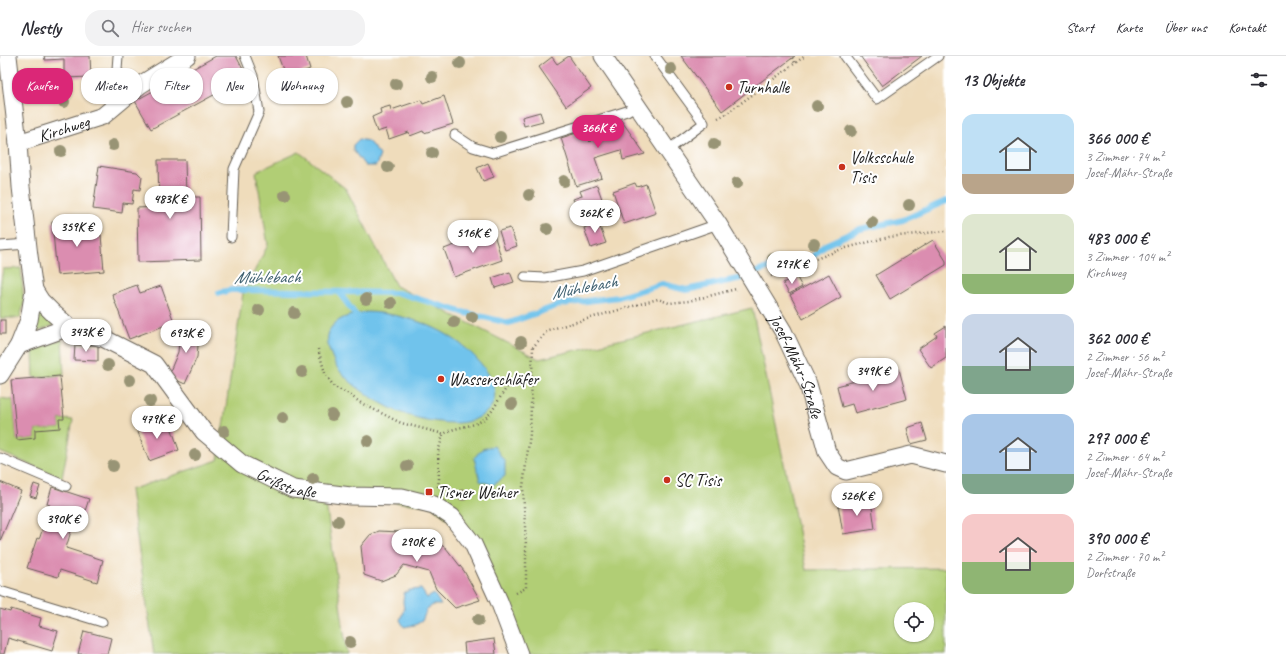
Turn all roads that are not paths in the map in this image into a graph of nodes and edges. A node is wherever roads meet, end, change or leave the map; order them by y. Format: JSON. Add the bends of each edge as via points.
{"nodes":[{"id":1,"x":8,"y":56,"type":"edge"},
{"id":2,"x":118,"y":56,"type":"edge"},
{"id":3,"x":187,"y":56,"type":"edge"},
{"id":4,"x":245,"y":56,"type":"edge"},
{"id":5,"x":603,"y":56,"type":"edge"},
{"id":6,"x":655,"y":56,"type":"edge"},
{"id":7,"x":846,"y":56,"type":"edge"},
{"id":8,"x":938,"y":56,"type":"edge"},
{"id":9,"x":117,"y":68,"type":"edge"},
{"id":10,"x":142,"y":84,"type":"edge"},
{"id":11,"x":118,"y":104,"type":"edge"},
{"id":12,"x":637,"y":105,"type":"junction"},
{"id":13,"x":455,"y":136,"type":"dead end"},
{"id":14,"x":18,"y":143,"type":"junction"},
{"id":15,"x":668,"y":150,"type":"junction"},
{"id":16,"x":718,"y":224,"type":"junction"},
{"id":17,"x":231,"y":236,"type":"dead end"},
{"id":18,"x":28,"y":244,"type":"junction"},
{"id":19,"x":0,"y":246,"type":"edge"},
{"id":20,"x":525,"y":277,"type":"dead end"},
{"id":21,"x":34,"y":290,"type":"junction"},
{"id":22,"x":69,"y":327,"type":"junction"},
{"id":23,"x":19,"y":346,"type":"junction"},
{"id":24,"x":0,"y":375,"type":"edge"},
{"id":25,"x":0,"y":458,"type":"edge"},
{"id":26,"x":946,"y":464,"type":"edge"},
{"id":27,"x":66,"y":486,"type":"dead end"},
{"id":28,"x":0,"y":591,"type":"edge"},
{"id":29,"x":102,"y":622,"type":"dead end"},
{"id":30,"x":519,"y":654,"type":"edge"}],
"edges":[{"from":1,"to":14,"type":"street"},
{"from":2,"to":9,"type":"lane"},
{"from":3,"to":10,"type":"street","name":"Kirchweg"},
{"from":4,"to":17,"type":"lane","via":[[253,76],[259,112],[234,169]]},
{"from":5,"to":12,"type":"street","name":"Josef-Mähr-Straße"},
{"from":6,"to":15,"type":"lane","via":[[704,123]]},
{"from":7,"to":8,"type":"lane","via":[[878,99]]},
{"from":11,"to":14,"type":"street","name":"Kirchweg","via":[[103,116]]},
{"from":12,"to":13,"type":"lane","via":[[627,111],[493,153],[473,147]]},
{"from":12,"to":15,"type":"street","name":"Josef-Mähr-Straße"},
{"from":14,"to":18,"type":"street"},
{"from":15,"to":16,"type":"street","name":"Josef-Mähr-Straße"},
{"from":16,"to":20,"type":"lane","via":[[583,271],[545,278]]},
{"from":16,"to":26,"type":"street","name":"Josef-Mähr-Straße","via":[[783,331],[808,384],[827,452],[837,467],[846,471],[911,455]]},
{"from":18,"to":19,"type":"lane"},
{"from":18,"to":21,"type":"street"},
{"from":21,"to":22,"type":"street","name":"Grißstraße","via":[[41,301]]},
{"from":21,"to":23,"type":"street"},
{"from":22,"to":23,"type":"street"},
{"from":22,"to":30,"type":"street","name":"Grißstraße","via":[[103,338],[154,364],[204,432],[242,464],[293,489],[351,496],[402,496],[434,505],[452,517],[473,544]]},
{"from":23,"to":24,"type":"street"},
{"from":25,"to":27,"type":"lane"},
{"from":28,"to":29,"type":"lane"}]}
